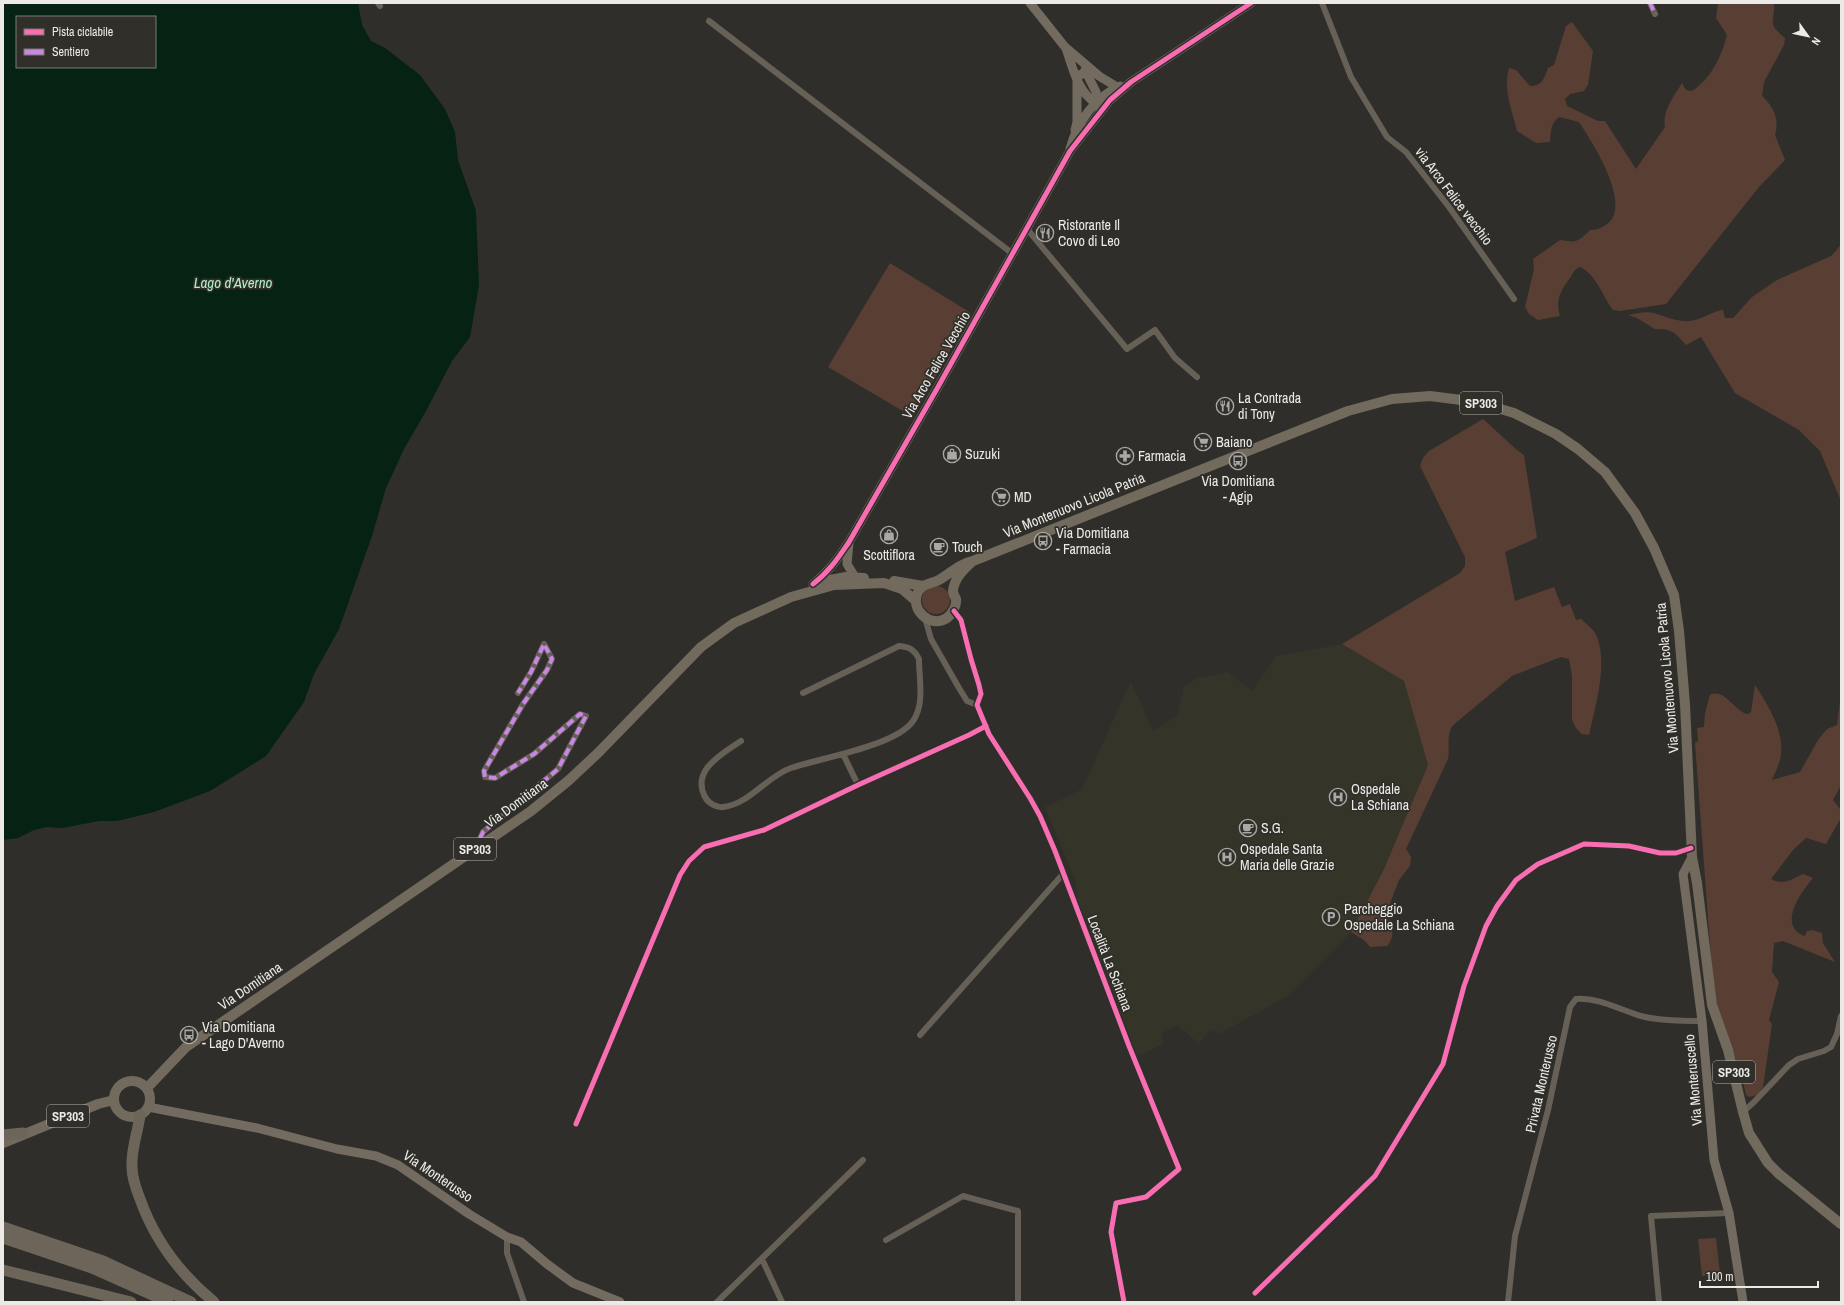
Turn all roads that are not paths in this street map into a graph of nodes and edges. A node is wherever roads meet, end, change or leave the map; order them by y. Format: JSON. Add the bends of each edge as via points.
{"nodes":[{"id":1,"x":1030,"y":3,"type":"edge"},
{"id":2,"x":1251,"y":3,"type":"edge"},
{"id":3,"x":1322,"y":3,"type":"edge"},
{"id":4,"x":1650,"y":3,"type":"edge"},
{"id":5,"x":1655,"y":14,"type":"dead end"},
{"id":6,"x":709,"y":21,"type":"dead end"},
{"id":7,"x":1065,"y":47,"type":"junction"},
{"id":8,"x":1078,"y":58,"type":"junction"},
{"id":9,"x":1087,"y":73,"type":"junction"},
{"id":10,"x":1099,"y":76,"type":"junction"},
{"id":11,"x":1077,"y":79,"type":"junction"},
{"id":12,"x":1131,"y":82,"type":"junction"},
{"id":13,"x":1117,"y":87,"type":"junction"},
{"id":14,"x":1110,"y":100,"type":"junction"},
{"id":15,"x":1096,"y":103,"type":"junction"},
{"id":16,"x":1088,"y":126,"type":"junction"},
{"id":17,"x":1074,"y":137,"type":"junction"},
{"id":18,"x":1070,"y":151,"type":"junction"},
{"id":19,"x":1027,"y":229,"type":"junction"},
{"id":20,"x":1013,"y":254,"type":"junction"},
{"id":21,"x":1514,"y":299,"type":"dead end"},
{"id":22,"x":1197,"y":377,"type":"dead end"},
{"id":23,"x":849,"y":542,"type":"junction"},
{"id":24,"x":973,"y":561,"type":"junction"},
{"id":25,"x":835,"y":564,"type":"junction"},
{"id":26,"x":855,"y":577,"type":"junction"},
{"id":27,"x":937,"y":581,"type":"junction"},
{"id":28,"x":837,"y":583,"type":"junction"},
{"id":29,"x":813,"y":584,"type":"junction"},
{"id":30,"x":923,"y":586,"type":"junction"},
{"id":31,"x":953,"y":591,"type":"junction"},
{"id":32,"x":791,"y":597,"type":"junction"},
{"id":33,"x":916,"y":601,"type":"junction"},
{"id":34,"x":954,"y":611,"type":"junction"},
{"id":35,"x":925,"y":618,"type":"junction"},
{"id":36,"x":518,"y":693,"type":"dead end"},
{"id":37,"x":803,"y":693,"type":"dead end"},
{"id":38,"x":977,"y":705,"type":"junction"},
{"id":39,"x":986,"y":726,"type":"junction"},
{"id":40,"x":741,"y":741,"type":"dead end"},
{"id":41,"x":843,"y":754,"type":"junction"},
{"id":42,"x":858,"y":785,"type":"junction"},
{"id":43,"x":475,"y":849,"type":"junction"},
{"id":44,"x":1692,"y":852,"type":"junction"},
{"id":45,"x":1063,"y":874,"type":"junction"},
{"id":46,"x":1697,"y":883,"type":"junction"},
{"id":47,"x":1684,"y":886,"type":"junction"},
{"id":48,"x":1841,"y":1016,"type":"edge"},
{"id":49,"x":1702,"y":1021,"type":"junction"},
{"id":50,"x":920,"y":1035,"type":"dead end"},
{"id":51,"x":1841,"y":1041,"type":"edge"},
{"id":52,"x":1834,"y":1042,"type":"junction"},
{"id":53,"x":147,"y":1088,"type":"junction"},
{"id":54,"x":114,"y":1100,"type":"junction"},
{"id":55,"x":148,"y":1107,"type":"junction"},
{"id":56,"x":1743,"y":1112,"type":"junction"},
{"id":57,"x":140,"y":1115,"type":"junction"},
{"id":58,"x":576,"y":1124,"type":"dead end"},
{"id":59,"x":23,"y":1133,"type":"junction"},
{"id":60,"x":3,"y":1135,"type":"edge"},
{"id":61,"x":3,"y":1143,"type":"edge"},
{"id":62,"x":863,"y":1160,"type":"dead end"},
{"id":63,"x":1729,"y":1213,"type":"junction"},
{"id":64,"x":1841,"y":1224,"type":"edge"},
{"id":65,"x":3,"y":1227,"type":"edge"},
{"id":66,"x":507,"y":1237,"type":"junction"},
{"id":67,"x":3,"y":1238,"type":"edge"},
{"id":68,"x":886,"y":1240,"type":"dead end"},
{"id":69,"x":762,"y":1259,"type":"junction"},
{"id":70,"x":3,"y":1270,"type":"edge"},
{"id":71,"x":1256,"y":1293,"type":"dead end"},
{"id":72,"x":131,"y":1302,"type":"edge"},
{"id":73,"x":168,"y":1302,"type":"edge"},
{"id":74,"x":191,"y":1302,"type":"edge"},
{"id":75,"x":214,"y":1302,"type":"edge"},
{"id":76,"x":524,"y":1302,"type":"edge"},
{"id":77,"x":620,"y":1302,"type":"edge"},
{"id":78,"x":717,"y":1302,"type":"edge"},
{"id":79,"x":782,"y":1302,"type":"edge"},
{"id":80,"x":1018,"y":1302,"type":"edge"},
{"id":81,"x":1124,"y":1302,"type":"edge"},
{"id":82,"x":1508,"y":1302,"type":"edge"},
{"id":83,"x":1659,"y":1302,"type":"edge"},
{"id":84,"x":1743,"y":1302,"type":"edge"}],
"edges":[{"from":1,"to":7,"type":"street"},
{"from":2,"to":12,"type":"street"},
{"from":3,"to":21,"type":"street","name":"via Arco Felice vecchio","via":[[1351,77],[1387,137],[1406,152],[1449,207]]},
{"from":4,"to":5,"type":"street"},
{"from":6,"to":20,"type":"street"},
{"from":7,"to":8,"type":"street"},
{"from":7,"to":11,"type":"street"},
{"from":8,"to":9,"type":"street"},
{"from":8,"to":10,"type":"street"},
{"from":9,"to":10,"type":"street"},
{"from":9,"to":11,"type":"street","via":[[1081,73]]},
{"from":9,"to":15,"type":"street","via":[[1096,92]]},
{"from":10,"to":13,"type":"street"},
{"from":11,"to":15,"type":"street","via":[[1087,97]]},
{"from":11,"to":17,"type":"street","via":[[1077,122]]},
{"from":12,"to":13,"type":"street"},
{"from":12,"to":14,"type":"street"},
{"from":13,"to":15,"type":"street"},
{"from":14,"to":15,"type":"street"},
{"from":14,"to":16,"type":"street"},
{"from":15,"to":16,"type":"street"},
{"from":15,"to":17,"type":"street"},
{"from":16,"to":18,"type":"street"},
{"from":17,"to":18,"type":"street"},
{"from":18,"to":19,"type":"street","name":"Via Arco Felice Vecchio"},
{"from":19,"to":20,"type":"street","name":"Via Arco Felice Vecchio"},
{"from":19,"to":22,"type":"street","via":[[1127,349],[1154,330],[1175,358]]},
{"from":20,"to":23,"type":"street","name":"Via Arco Felice Vecchio"},
{"from":23,"to":25,"type":"street","name":"Via Arco Felice Vecchio"},
{"from":23,"to":26,"type":"street","name":"Via Arco Felice Vecchio","via":[[847,564]]},
{"from":24,"to":27,"type":"main road","name":"Via Montenuovo Licola Patria","via":[[963,564]]},
{"from":24,"to":31,"type":"main road","name":"Via Montenuovo Licola Patria","via":[[958,576]]},
{"from":24,"to":44,"type":"main road","name":"Via Montenuovo Licola Patria","number":"SP303","via":[[1348,411],[1392,399],[1430,396],[1477,402],[1514,413],[1556,434],[1605,472],[1636,513],[1674,595],[1685,704]]},
{"from":25,"to":28,"type":"street","via":[[833,576]]},
{"from":25,"to":29,"type":"street","name":"Via Arco Felice Vecchio"},
{"from":26,"to":28,"type":"main road","name":"Via Domitiana"},
{"from":26,"to":30,"type":"main road","name":"Via Domitiana","via":[[879,578]]},
{"from":27,"to":30,"type":"main road","name":"Via Montenuovo Licola Patria"},
{"from":27,"to":31,"type":"main road","via":[[946,584]]},
{"from":28,"to":29,"type":"main road","name":"Via Domitiana"},
{"from":28,"to":32,"type":"main road","name":"Via Domitiana","number":"SP303"},
{"from":28,"to":33,"type":"main road","name":"Via Domitiana","via":[[888,584],[902,589]]},
{"from":29,"to":32,"type":"main road","name":"Via Domitiana"},
{"from":30,"to":33,"type":"main road"},
{"from":31,"to":34,"type":"main road","name":"Via Montenuovo Licola Patria","via":[[956,601]]},
{"from":32,"to":43,"type":"main road","name":"Via Domitiana","number":"SP303","via":[[755,612],[717,634],[568,781],[531,811]]},
{"from":33,"to":35,"type":"main road","via":[[917,608]]},
{"from":34,"to":35,"type":"main road","via":[[946,618],[935,621]]},
{"from":34,"to":38,"type":"street","name":"Località La Schiana","via":[[961,620],[979,685],[981,694]]},
{"from":35,"to":38,"type":"street","name":"Località La Schiana","via":[[931,639],[958,688],[967,701]]},
{"from":36,"to":43,"type":"street","via":[[544,644],[552,659],[484,771],[485,777],[495,778],[534,754],[580,714],[586,716],[558,769],[483,832]]},
{"from":37,"to":41,"type":"street","via":[[899,646],[909,647],[916,653],[919,659],[920,708],[913,722],[887,739]]},
{"from":38,"to":39,"type":"street","name":"Località La Schiana"},
{"from":39,"to":42,"type":"street"},
{"from":39,"to":45,"type":"street","name":"Località La Schiana","via":[[1037,810]]},
{"from":40,"to":41,"type":"street","via":[[704,771],[701,787],[706,799],[714,805],[722,807],[733,804],[789,769]]},
{"from":41,"to":42,"type":"street"},
{"from":42,"to":58,"type":"street","via":[[764,830],[704,847],[689,861],[680,875]]},
{"from":43,"to":53,"type":"main road","name":"Via Domitiana","number":"SP303","via":[[186,1047]]},
{"from":44,"to":46,"type":"main road","name":"Via Montenuovo Licola Patria","number":"SP303"},
{"from":44,"to":47,"type":"street","name":"Via Monteruscello","via":[[1683,874]]},
{"from":44,"to":71,"type":"street","via":[[1660,853],[1629,846],[1584,844],[1538,864],[1516,880],[1486,926],[1464,986],[1443,1064],[1381,1168]]},
{"from":45,"to":50,"type":"street"},
{"from":45,"to":81,"type":"street","name":"Località La Schiana","via":[[1128,1046],[1179,1168],[1146,1197],[1116,1202],[1111,1232]]},
{"from":46,"to":47,"type":"street","via":[[1688,876]]},
{"from":46,"to":56,"type":"main road","name":"Via Montenuovo Licola Patria","number":"SP303","via":[[1712,1005],[1728,1050]]},
{"from":47,"to":49,"type":"street","name":"Via Monteruscello"},
{"from":48,"to":52,"type":"street"},
{"from":49,"to":63,"type":"street","name":"Via Monteruscello","via":[[1714,1160]]},
{"from":49,"to":82,"type":"street","name":"Privata Monterusso","via":[[1646,1017],[1587,998],[1576,999],[1570,1007],[1548,1110],[1515,1236]]},
{"from":51,"to":52,"type":"street"},
{"from":52,"to":56,"type":"street","via":[[1824,1051],[1806,1056],[1789,1065]]},
{"from":53,"to":54,"type":"main road","via":[[140,1082],[126,1081],[118,1087]]},
{"from":53,"to":55,"type":"main road","via":[[150,1097]]},
{"from":54,"to":57,"type":"main road","via":[[117,1110],[121,1113],[130,1117]]},
{"from":54,"to":59,"type":"main road","number":"SP303"},
{"from":55,"to":57,"type":"main road"},
{"from":55,"to":66,"type":"street","name":"Via Monterusso","via":[[257,1128],[387,1159]]},
{"from":56,"to":64,"type":"main road","name":"Via Montenuovo Licola Patria","number":"SP303","via":[[1750,1133],[1768,1163]]},
{"from":57,"to":75,"type":"highway","via":[[132,1165],[134,1184],[142,1206],[172,1261]]},
{"from":59,"to":60,"type":"highway"},
{"from":59,"to":61,"type":"main road","number":"SP303"},
{"from":62,"to":69,"type":"street"},
{"from":63,"to":83,"type":"street","via":[[1651,1216]]},
{"from":63,"to":84,"type":"street","name":"Via Monteruscello"},
{"from":65,"to":74,"type":"highway","via":[[104,1261]]},
{"from":66,"to":76,"type":"street","via":[[507,1252]]},
{"from":66,"to":77,"type":"street","name":"Via Monterusso","via":[[522,1242],[574,1283]]},
{"from":67,"to":73,"type":"highway","via":[[92,1268]]},
{"from":68,"to":80,"type":"street","via":[[963,1196],[1018,1211]]},
{"from":69,"to":78,"type":"street"},
{"from":69,"to":79,"type":"street"},
{"from":70,"to":72,"type":"highway"}]}
